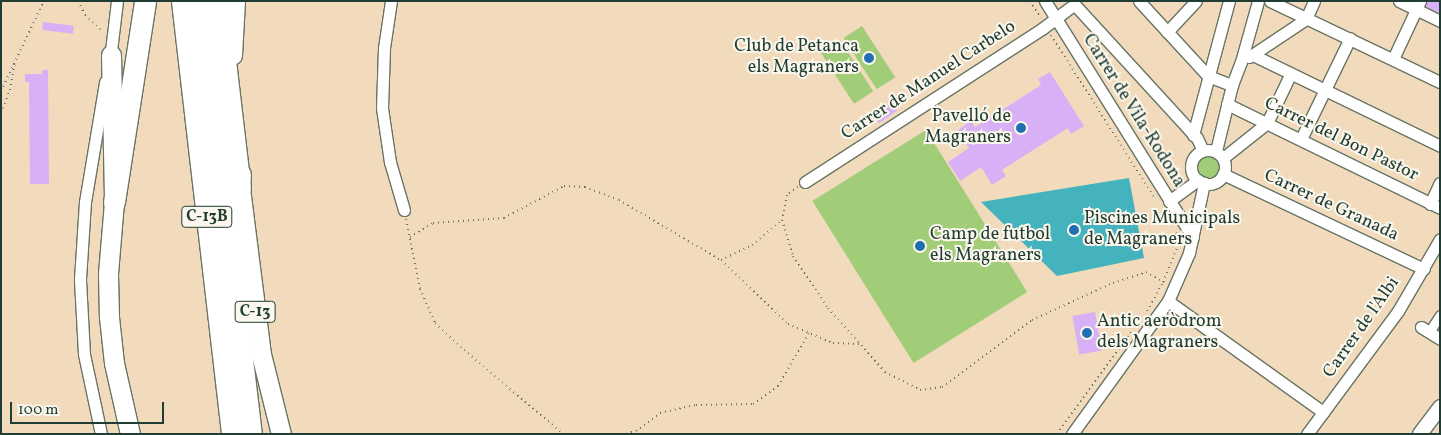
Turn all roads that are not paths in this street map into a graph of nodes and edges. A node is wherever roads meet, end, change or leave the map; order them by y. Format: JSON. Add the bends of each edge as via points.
{"nodes":[{"id":1,"x":117,"y":1,"type":"edge"},
{"id":2,"x":145,"y":1,"type":"edge"},
{"id":3,"x":182,"y":1,"type":"edge"},
{"id":4,"x":200,"y":1,"type":"edge"},
{"id":5,"x":218,"y":1,"type":"edge"},
{"id":6,"x":235,"y":1,"type":"edge"},
{"id":7,"x":391,"y":1,"type":"edge"},
{"id":8,"x":1045,"y":1,"type":"edge"},
{"id":9,"x":1196,"y":1,"type":"edge"},
{"id":10,"x":1229,"y":1,"type":"edge"},
{"id":11,"x":1258,"y":1,"type":"edge"},
{"id":12,"x":1270,"y":1,"type":"edge"},
{"id":13,"x":1314,"y":1,"type":"edge"},
{"id":14,"x":1399,"y":1,"type":"edge"},
{"id":15,"x":1141,"y":2,"type":"edge"},
{"id":16,"x":1075,"y":5,"type":"edge"},
{"id":17,"x":1418,"y":5,"type":"edge"},
{"id":18,"x":1055,"y":18,"type":"junction"},
{"id":19,"x":1306,"y":20,"type":"junction"},
{"id":20,"x":1440,"y":21,"type":"edge"},
{"id":21,"x":1167,"y":32,"type":"junction"},
{"id":22,"x":1350,"y":38,"type":"junction"},
{"id":23,"x":112,"y":47,"type":"junction"},
{"id":24,"x":1252,"y":55,"type":"junction"},
{"id":25,"x":1393,"y":59,"type":"junction"},
{"id":26,"x":1241,"y":62,"type":"junction"},
{"id":27,"x":1291,"y":74,"type":"junction"},
{"id":28,"x":1208,"y":76,"type":"junction"},
{"id":29,"x":1440,"y":82,"type":"edge"},
{"id":30,"x":1232,"y":85,"type":"junction"},
{"id":31,"x":1325,"y":90,"type":"junction"},
{"id":32,"x":1227,"y":104,"type":"junction"},
{"id":33,"x":1267,"y":123,"type":"junction"},
{"id":34,"x":1193,"y":134,"type":"junction"},
{"id":35,"x":1300,"y":140,"type":"junction"},
{"id":36,"x":1440,"y":146,"type":"edge"},
{"id":37,"x":1203,"y":151,"type":"junction"},
{"id":38,"x":1219,"y":155,"type":"junction"},
{"id":39,"x":1223,"y":174,"type":"junction"},
{"id":40,"x":1201,"y":181,"type":"junction"},
{"id":41,"x":805,"y":182,"type":"road end"},
{"id":42,"x":1440,"y":183,"type":"edge"},
{"id":43,"x":240,"y":188,"type":"junction"},
{"id":44,"x":114,"y":202,"type":"junction"},
{"id":45,"x":1169,"y":202,"type":"junction"},
{"id":46,"x":1435,"y":206,"type":"edge"},
{"id":47,"x":404,"y":210,"type":"road end"},
{"id":48,"x":1193,"y":238,"type":"junction"},
{"id":49,"x":1440,"y":239,"type":"edge"},
{"id":50,"x":1424,"y":269,"type":"junction"},
{"id":51,"x":1168,"y":301,"type":"junction"},
{"id":52,"x":1440,"y":315,"type":"edge"},
{"id":53,"x":1425,"y":329,"type":"joint"},
{"id":54,"x":1440,"y":339,"type":"edge"},
{"id":55,"x":1440,"y":407,"type":"edge"},
{"id":56,"x":1323,"y":412,"type":"junction"},
{"id":57,"x":101,"y":434,"type":"edge"},
{"id":58,"x":130,"y":434,"type":"edge"},
{"id":59,"x":232,"y":434,"type":"edge"},
{"id":60,"x":251,"y":434,"type":"edge"},
{"id":61,"x":282,"y":434,"type":"edge"},
{"id":62,"x":1072,"y":434,"type":"edge"},
{"id":63,"x":1307,"y":434,"type":"edge"},
{"id":64,"x":1420,"y":434,"type":"edge"}],
"edges":[{"from":1,"to":23,"type":"street"},
{"from":2,"to":44,"type":"highway"},
{"from":3,"to":59,"type":"highway","number":"C-13B"},
{"from":4,"to":60,"type":"highway","number":"C-13B"},
{"from":5,"to":43,"type":"highway","number":"C-13"},
{"from":6,"to":43,"type":"highway","via":[[232,59],[242,158]]},
{"from":7,"to":47,"type":"street","via":[[384,48],[382,108],[390,162]]},
{"from":8,"to":16,"type":"street","via":[[1057,9]]},
{"from":8,"to":18,"type":"street","name":"Carrer de Vila-Rodona"},
{"from":9,"to":21,"type":"street"},
{"from":10,"to":28,"type":"street"},
{"from":11,"to":26,"type":"street"},
{"from":12,"to":19,"type":"street"},
{"from":13,"to":19,"type":"street"},
{"from":14,"to":17,"type":"street"},
{"from":15,"to":21,"type":"street"},
{"from":16,"to":18,"type":"street","name":"Carrer de Manuel Carbelo"},
{"from":16,"to":34,"type":"street"},
{"from":17,"to":20,"type":"street"},
{"from":17,"to":25,"type":"street"},
{"from":18,"to":41,"type":"street","name":"Carrer de Manuel Carbelo"},
{"from":18,"to":45,"type":"street","name":"Carrer de Vila-Rodona"},
{"from":19,"to":22,"type":"street"},
{"from":19,"to":24,"type":"street"},
{"from":21,"to":28,"type":"street"},
{"from":22,"to":25,"type":"street"},
{"from":22,"to":31,"type":"street"},
{"from":23,"to":44,"type":"highway"},
{"from":23,"to":57,"type":"street","via":[[89,176],[81,263],[84,354]]},
{"from":24,"to":26,"type":"street"},
{"from":24,"to":27,"type":"street"},
{"from":25,"to":29,"type":"street"},
{"from":26,"to":30,"type":"street"},
{"from":27,"to":31,"type":"street"},
{"from":27,"to":33,"type":"street"},
{"from":28,"to":30,"type":"street"},
{"from":28,"to":34,"type":"street"},
{"from":30,"to":32,"type":"street"},
{"from":31,"to":35,"type":"street"},
{"from":31,"to":36,"type":"street"},
{"from":32,"to":33,"type":"street","name":"Carrer del Bon Pastor"},
{"from":32,"to":38,"type":"street"},
{"from":33,"to":35,"type":"street","name":"Carrer del Bon Pastor"},
{"from":33,"to":38,"type":"street"},
{"from":34,"to":37,"type":"street"},
{"from":35,"to":46,"type":"street","name":"Carrer del Bon Pastor"},
{"from":37,"to":38,"type":"street"},
{"from":37,"to":40,"type":"street","via":[[1194,157],[1192,164],[1193,174]]},
{"from":38,"to":39,"type":"street","via":[[1225,164]]},
{"from":39,"to":40,"type":"street","via":[[1214,183]]},
{"from":39,"to":50,"type":"street","name":"Carrer de Granada"},
{"from":40,"to":45,"type":"street","name":"Carrer de Vila-Rodona"},
{"from":40,"to":48,"type":"street"},
{"from":42,"to":46,"type":"street"},
{"from":43,"to":61,"type":"highway","number":"C-13","via":[[261,354]]},
{"from":44,"to":58,"type":"highway","via":[[109,316],[114,363]]},
{"from":45,"to":48,"type":"street","name":"Carrer de Vila-Rodona"},
{"from":48,"to":51,"type":"street"},
{"from":49,"to":50,"type":"street","name":"Carrer de l'Albi"},
{"from":50,"to":56,"type":"street","name":"Carrer de l'Albi","via":[[1398,311]]},
{"from":51,"to":56,"type":"street"},
{"from":51,"to":62,"type":"street"},
{"from":52,"to":53,"type":"street"},
{"from":53,"to":54,"type":"street"},
{"from":55,"to":64,"type":"street"},
{"from":56,"to":63,"type":"street","name":"Carrer de l'Albi"}]}
